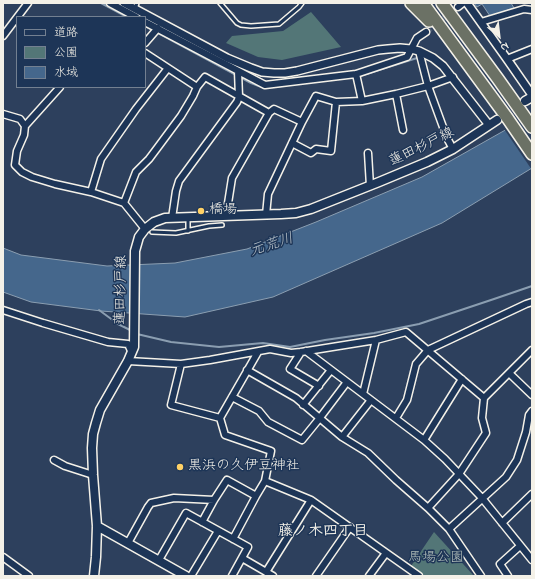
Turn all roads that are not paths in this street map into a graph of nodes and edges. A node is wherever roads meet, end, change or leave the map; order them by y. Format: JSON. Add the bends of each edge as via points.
{"nodes":[{"id":1,"x":28,"y":3,"type":"edge"},
{"id":2,"x":110,"y":3,"type":"edge"},
{"id":3,"x":124,"y":3,"type":"edge"},
{"id":4,"x":220,"y":3,"type":"edge"},
{"id":5,"x":302,"y":3,"type":"edge"},
{"id":6,"x":411,"y":3,"type":"edge"},
{"id":7,"x":423,"y":3,"type":"edge"},
{"id":8,"x":442,"y":3,"type":"edge"},
{"id":9,"x":520,"y":3,"type":"edge"},
{"id":10,"x":463,"y":4,"type":"edge"},
{"id":11,"x":136,"y":6,"type":"edge"},
{"id":12,"x":524,"y":9,"type":"junction"},
{"id":13,"x":532,"y":10,"type":"edge"},
{"id":14,"x":19,"y":16,"type":"edge"},
{"id":15,"x":134,"y":16,"type":"edge"},
{"id":16,"x":15,"y":22,"type":"edge"},
{"id":17,"x":146,"y":22,"type":"edge"},
{"id":18,"x":481,"y":22,"type":"junction"},
{"id":19,"x":158,"y":28,"type":"junction"},
{"id":20,"x":426,"y":32,"type":"tunnel mouth"},
{"id":21,"x":3,"y":35,"type":"edge"},
{"id":22,"x":146,"y":42,"type":"edge"},
{"id":23,"x":457,"y":48,"type":"junction"},
{"id":24,"x":411,"y":49,"type":"junction"},
{"id":25,"x":532,"y":49,"type":"edge"},
{"id":26,"x":419,"y":51,"type":"junction"},
{"id":27,"x":146,"y":54,"type":"edge"},
{"id":28,"x":507,"y":59,"type":"junction"},
{"id":29,"x":168,"y":68,"type":"junction"},
{"id":30,"x":238,"y":71,"type":"junction"},
{"id":31,"x":356,"y":74,"type":"junction"},
{"id":32,"x":453,"y":77,"type":"junction"},
{"id":33,"x":428,"y":86,"type":"junction"},
{"id":34,"x":197,"y":87,"type":"junction"},
{"id":35,"x":59,"y":88,"type":"edge"},
{"id":36,"x":396,"y":94,"type":"junction"},
{"id":37,"x":239,"y":96,"type":"junction"},
{"id":38,"x":362,"y":101,"type":"junction"},
{"id":39,"x":527,"y":101,"type":"edge"},
{"id":40,"x":336,"y":102,"type":"junction"},
{"id":41,"x":269,"y":113,"type":"junction"},
{"id":42,"x":3,"y":114,"type":"edge"},
{"id":43,"x":502,"y":119,"type":"junction"},
{"id":44,"x":302,"y":122,"type":"junction"},
{"id":45,"x":489,"y":125,"type":"junction"},
{"id":46,"x":25,"y":126,"type":"junction"},
{"id":47,"x":532,"y":127,"type":"edge"},
{"id":48,"x":403,"y":130,"type":"dead end"},
{"id":49,"x":292,"y":143,"type":"junction"},
{"id":50,"x":453,"y":149,"type":"junction"},
{"id":51,"x":368,"y":153,"type":"dead end"},
{"id":52,"x":532,"y":154,"type":"edge"},
{"id":53,"x":370,"y":186,"type":"junction"},
{"id":54,"x":91,"y":192,"type":"junction"},
{"id":55,"x":124,"y":203,"type":"junction"},
{"id":56,"x":266,"y":215,"type":"junction"},
{"id":57,"x":226,"y":216,"type":"junction"},
{"id":58,"x":187,"y":217,"type":"junction"},
{"id":59,"x":172,"y":218,"type":"junction"},
{"id":60,"x":222,"y":225,"type":"dead end"},
{"id":61,"x":148,"y":231,"type":"junction"},
{"id":62,"x":188,"y":231,"type":"junction"},
{"id":63,"x":532,"y":302,"type":"edge"},
{"id":64,"x":3,"y":310,"type":"edge"},
{"id":65,"x":376,"y":340,"type":"junction"},
{"id":66,"x":428,"y":350,"type":"junction"},
{"id":67,"x":532,"y":350,"type":"edge"},
{"id":68,"x":258,"y":352,"type":"junction"},
{"id":69,"x":304,"y":352,"type":"junction"},
{"id":70,"x":132,"y":353,"type":"junction"},
{"id":71,"x":128,"y":361,"type":"junction"},
{"id":72,"x":181,"y":364,"type":"junction"},
{"id":73,"x":247,"y":370,"type":"junction"},
{"id":74,"x":331,"y":370,"type":"junction"},
{"id":75,"x":509,"y":373,"type":"junction"},
{"id":76,"x":462,"y":379,"type":"junction"},
{"id":77,"x":347,"y":382,"type":"junction"},
{"id":78,"x":319,"y":386,"type":"junction"},
{"id":79,"x":363,"y":394,"type":"junction"},
{"id":80,"x":532,"y":395,"type":"edge"},
{"id":81,"x":232,"y":397,"type":"junction"},
{"id":82,"x":484,"y":398,"type":"junction"},
{"id":83,"x":371,"y":400,"type":"junction"},
{"id":84,"x":303,"y":405,"type":"junction"},
{"id":85,"x":532,"y":411,"type":"edge"},
{"id":86,"x":220,"y":418,"type":"junction"},
{"id":87,"x":319,"y":418,"type":"junction"},
{"id":88,"x":396,"y":418,"type":"junction"},
{"id":89,"x":342,"y":437,"type":"junction"},
{"id":90,"x":424,"y":440,"type":"junction"},
{"id":91,"x":54,"y":460,"type":"dead end"},
{"id":92,"x":459,"y":474,"type":"junction"},
{"id":93,"x":93,"y":475,"type":"junction"},
{"id":94,"x":265,"y":481,"type":"junction"},
{"id":95,"x":256,"y":496,"type":"junction"},
{"id":96,"x":531,"y":497,"type":"edge"},
{"id":97,"x":482,"y":498,"type":"junction"},
{"id":98,"x":214,"y":500,"type":"junction"},
{"id":99,"x":311,"y":500,"type":"junction"},
{"id":100,"x":428,"y":508,"type":"junction"},
{"id":101,"x":202,"y":522,"type":"junction"},
{"id":102,"x":502,"y":522,"type":"junction"},
{"id":103,"x":97,"y":526,"type":"junction"},
{"id":104,"x":350,"y":527,"type":"junction"},
{"id":105,"x":450,"y":529,"type":"junction"},
{"id":106,"x":218,"y":531,"type":"junction"},
{"id":107,"x":233,"y":539,"type":"junction"},
{"id":108,"x":128,"y":543,"type":"junction"},
{"id":109,"x":520,"y":546,"type":"junction"},
{"id":110,"x":386,"y":553,"type":"junction"},
{"id":111,"x":3,"y":557,"type":"edge"},
{"id":112,"x":242,"y":558,"type":"junction"},
{"id":113,"x":159,"y":560,"type":"junction"},
{"id":114,"x":532,"y":560,"type":"edge"},
{"id":115,"x":266,"y":572,"type":"junction"},
{"id":116,"x":29,"y":576,"type":"edge"},
{"id":117,"x":94,"y":576,"type":"edge"},
{"id":118,"x":186,"y":576,"type":"edge"},
{"id":119,"x":191,"y":576,"type":"edge"},
{"id":120,"x":232,"y":576,"type":"edge"},
{"id":121,"x":273,"y":576,"type":"edge"},
{"id":122,"x":316,"y":576,"type":"edge"},
{"id":123,"x":369,"y":576,"type":"edge"},
{"id":124,"x":419,"y":576,"type":"edge"},
{"id":125,"x":481,"y":576,"type":"edge"},
{"id":126,"x":508,"y":576,"type":"edge"}],
"edges":[{"from":1,"to":14,"type":"street"},
{"from":2,"to":15,"type":"street"},
{"from":3,"to":11,"type":"street"},
{"from":4,"to":5,"type":"lane","via":[[237,23],[251,26],[279,24]]},
{"from":6,"to":23,"type":"highway"},
{"from":7,"to":23,"type":"highway"},
{"from":8,"to":39,"type":"highway"},
{"from":9,"to":12,"type":"street"},
{"from":10,"to":18,"type":"street"},
{"from":11,"to":24,"type":"street","via":[[227,58],[262,72],[285,73],[378,50]]},
{"from":12,"to":13,"type":"street"},
{"from":12,"to":18,"type":"street"},
{"from":16,"to":21,"type":"street"},
{"from":17,"to":19,"type":"street"},
{"from":18,"to":28,"type":"street"},
{"from":19,"to":22,"type":"street"},
{"from":19,"to":30,"type":"street"},
{"from":20,"to":24,"type":"street","via":[[417,38]]},
{"from":23,"to":43,"type":"highway"},
{"from":24,"to":26,"type":"street"},
{"from":24,"to":31,"type":"street","via":[[407,57]]},
{"from":25,"to":28,"type":"street"},
{"from":26,"to":32,"type":"street","via":[[433,58]]},
{"from":26,"to":33,"type":"street"},
{"from":27,"to":29,"type":"street"},
{"from":28,"to":39,"type":"street"},
{"from":29,"to":34,"type":"street"},
{"from":29,"to":54,"type":"street","via":[[101,159]]},
{"from":30,"to":31,"type":"street","via":[[265,85]]},
{"from":30,"to":37,"type":"street"},
{"from":31,"to":38,"type":"street"},
{"from":32,"to":33,"type":"street"},
{"from":32,"to":45,"type":"street"},
{"from":33,"to":36,"type":"street"},
{"from":33,"to":50,"type":"street"},
{"from":34,"to":37,"type":"street","via":[[205,77]]},
{"from":34,"to":55,"type":"street","via":[[176,122],[136,172]]},
{"from":35,"to":46,"type":"street"},
{"from":36,"to":38,"type":"street"},
{"from":36,"to":48,"type":"street"},
{"from":37,"to":41,"type":"street"},
{"from":37,"to":59,"type":"street","via":[[233,108],[179,181]]},
{"from":38,"to":40,"type":"street"},
{"from":39,"to":47,"type":"highway"},
{"from":40,"to":44,"type":"street","via":[[316,96]]},
{"from":40,"to":49,"type":"street","via":[[331,151],[316,150],[311,153]]},
{"from":41,"to":44,"type":"street","via":[[274,109]]},
{"from":41,"to":57,"type":"street","via":[[232,178]]},
{"from":42,"to":46,"type":"street","via":[[20,119]]},
{"from":43,"to":45,"type":"main road","name":"蓮田杉戸線"},
{"from":43,"to":52,"type":"highway"},
{"from":44,"to":49,"type":"street"},
{"from":45,"to":50,"type":"main road","name":"蓮田杉戸線"},
{"from":46,"to":54,"type":"street","via":[[15,164],[22,172],[55,184]]},
{"from":49,"to":56,"type":"street","via":[[268,194]]},
{"from":50,"to":53,"type":"main road","name":"蓮田杉戸線"},
{"from":51,"to":53,"type":"street"},
{"from":53,"to":56,"type":"main road","name":"蓮田杉戸線","via":[[303,211]]},
{"from":54,"to":55,"type":"street"},
{"from":55,"to":61,"type":"street"},
{"from":56,"to":57,"type":"main road","name":"蓮田杉戸線"},
{"from":57,"to":58,"type":"main road","name":"蓮田杉戸線"},
{"from":58,"to":59,"type":"main road","name":"蓮田杉戸線"},
{"from":58,"to":62,"type":"lane"},
{"from":59,"to":61,"type":"main road","name":"蓮田杉戸線","via":[[154,222]]},
{"from":60,"to":62,"type":"lane"},
{"from":61,"to":62,"type":"lane"},
{"from":61,"to":70,"type":"main road","name":"蓮田杉戸線","via":[[139,237],[135,251],[135,323]]},
{"from":63,"to":66,"type":"street"},
{"from":64,"to":70,"type":"street","via":[[108,342],[128,344]]},
{"from":65,"to":66,"type":"street","via":[[406,332]]},
{"from":65,"to":69,"type":"street"},
{"from":65,"to":79,"type":"street"},
{"from":66,"to":76,"type":"street"},
{"from":66,"to":88,"type":"street","via":[[416,364],[407,400]]},
{"from":67,"to":75,"type":"street"},
{"from":68,"to":69,"type":"street","via":[[270,349],[290,353]]},
{"from":68,"to":72,"type":"street"},
{"from":68,"to":73,"type":"street"},
{"from":69,"to":74,"type":"street"},
{"from":69,"to":78,"type":"street","via":[[290,369]]},
{"from":70,"to":71,"type":"main road","name":"蓮田杉戸線"},
{"from":71,"to":72,"type":"street"},
{"from":71,"to":93,"type":"main road","name":"蓮田杉戸線","via":[[102,405],[96,422],[92,448]]},
{"from":72,"to":86,"type":"street","via":[[171,405]]},
{"from":73,"to":81,"type":"street"},
{"from":73,"to":84,"type":"street","via":[[296,398]]},
{"from":74,"to":77,"type":"street"},
{"from":74,"to":78,"type":"street"},
{"from":75,"to":80,"type":"street"},
{"from":75,"to":82,"type":"street"},
{"from":76,"to":82,"type":"street"},
{"from":76,"to":90,"type":"street"},
{"from":77,"to":79,"type":"street"},
{"from":77,"to":87,"type":"street"},
{"from":78,"to":84,"type":"street"},
{"from":79,"to":83,"type":"street"},
{"from":81,"to":86,"type":"street"},
{"from":81,"to":87,"type":"street","via":[[259,411],[268,422],[302,440]]},
{"from":82,"to":92,"type":"street","via":[[482,418],[486,433]]},
{"from":83,"to":88,"type":"street"},
{"from":83,"to":89,"type":"street"},
{"from":84,"to":87,"type":"street"},
{"from":85,"to":97,"type":"street","via":[[517,460],[506,477]]},
{"from":86,"to":94,"type":"street","via":[[225,435],[271,451]]},
{"from":87,"to":89,"type":"street"},
{"from":88,"to":90,"type":"street"},
{"from":89,"to":100,"type":"street","via":[[368,453]]},
{"from":90,"to":92,"type":"street"},
{"from":91,"to":93,"type":"street"},
{"from":92,"to":97,"type":"street"},
{"from":92,"to":100,"type":"street"},
{"from":93,"to":103,"type":"main road","name":"蓮田杉戸線"},
{"from":94,"to":95,"type":"street"},
{"from":94,"to":99,"type":"street"},
{"from":95,"to":98,"type":"street","via":[[227,480]]},
{"from":95,"to":107,"type":"street"},
{"from":96,"to":102,"type":"street"},
{"from":97,"to":102,"type":"street"},
{"from":97,"to":105,"type":"street"},
{"from":98,"to":101,"type":"street"},
{"from":98,"to":108,"type":"street","via":[[174,498],[151,503]]},
{"from":99,"to":104,"type":"street"},
{"from":99,"to":115,"type":"street"},
{"from":100,"to":105,"type":"street"},
{"from":101,"to":106,"type":"street"},
{"from":101,"to":113,"type":"street","via":[[186,513]]},
{"from":102,"to":109,"type":"street"},
{"from":103,"to":108,"type":"main road"},
{"from":103,"to":117,"type":"main road","name":"蓮田杉戸線"},
{"from":104,"to":110,"type":"street"},
{"from":104,"to":122,"type":"street"},
{"from":105,"to":125,"type":"street"},
{"from":106,"to":107,"type":"street"},
{"from":106,"to":119,"type":"street"},
{"from":107,"to":112,"type":"street","via":[[248,547]]},
{"from":108,"to":113,"type":"main road"},
{"from":109,"to":114,"type":"street"},
{"from":109,"to":126,"type":"street","via":[[500,564]]},
{"from":110,"to":123,"type":"street"},
{"from":110,"to":124,"type":"street"},
{"from":111,"to":116,"type":"street"},
{"from":112,"to":115,"type":"street"},
{"from":112,"to":120,"type":"street"},
{"from":113,"to":118,"type":"main road"},
{"from":115,"to":121,"type":"street"}]}
